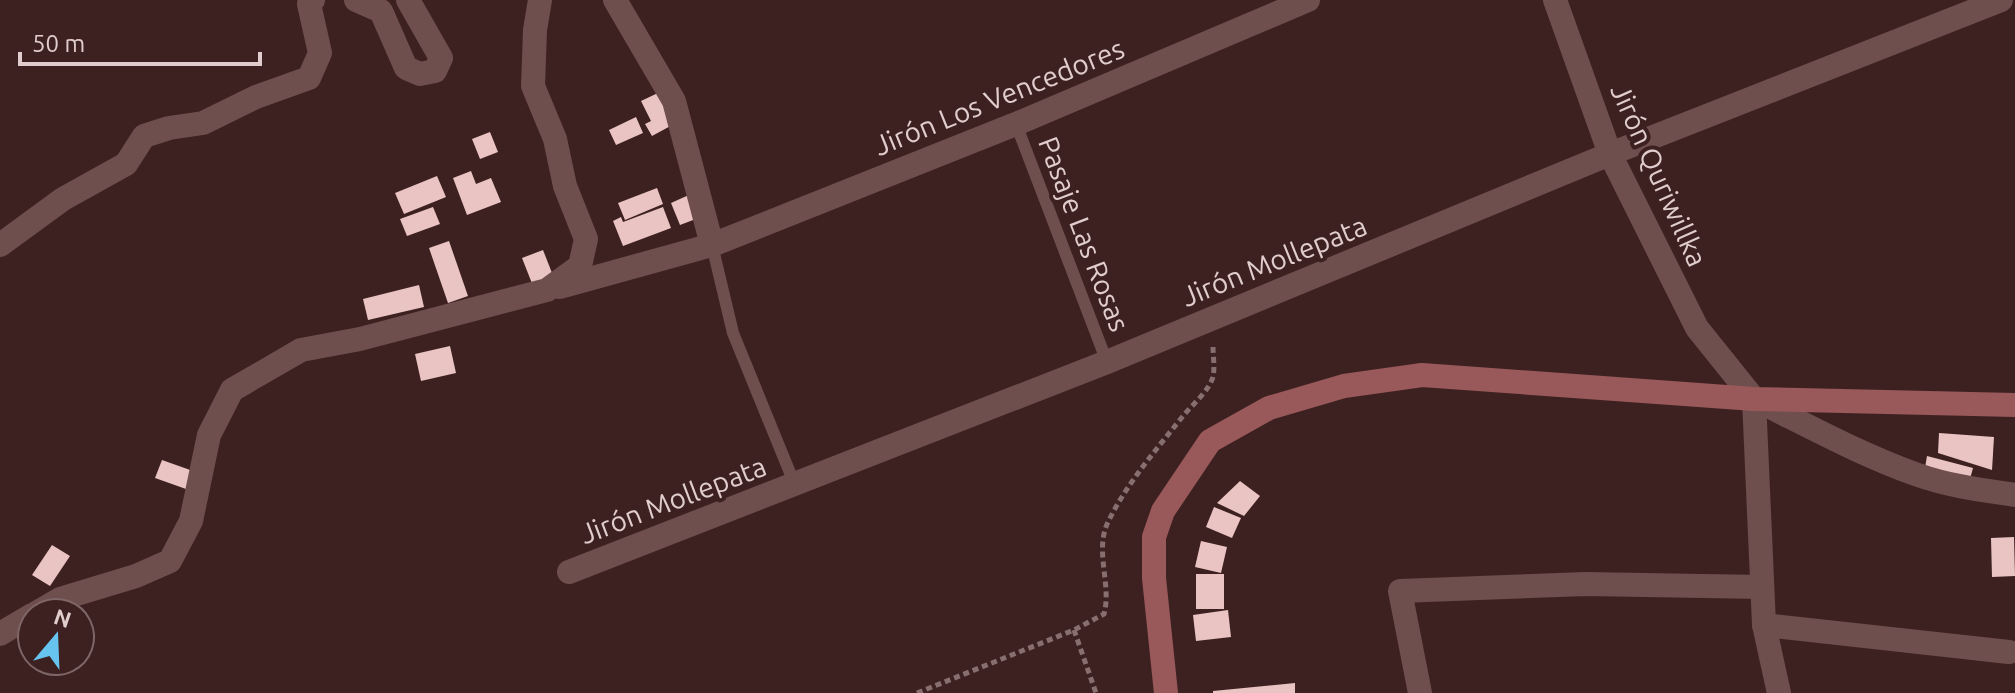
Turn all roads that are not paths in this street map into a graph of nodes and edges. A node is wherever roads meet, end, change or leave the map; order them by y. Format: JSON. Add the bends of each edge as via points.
{"nodes":[{"id":1,"x":313,"y":0,"type":"edge"},
{"id":2,"x":356,"y":0,"type":"edge"},
{"id":3,"x":408,"y":0,"type":"edge"},
{"id":4,"x":540,"y":0,"type":"edge"},
{"id":5,"x":615,"y":0,"type":"edge"},
{"id":6,"x":1308,"y":0,"type":"edge"},
{"id":7,"x":1555,"y":0,"type":"edge"},
{"id":8,"x":2001,"y":0,"type":"edge"},
{"id":9,"x":1016,"y":124,"type":"junction"},
{"id":10,"x":1610,"y":154,"type":"junction"},
{"id":11,"x":0,"y":245,"type":"edge"},
{"id":12,"x":712,"y":245,"type":"junction"},
{"id":13,"x":547,"y":290,"type":"junction"},
{"id":14,"x":1107,"y":362,"type":"junction"},
{"id":15,"x":1754,"y":399,"type":"junction"},
{"id":16,"x":2015,"y":405,"type":"edge"},
{"id":17,"x":795,"y":485,"type":"junction"},
{"id":18,"x":2015,"y":495,"type":"edge"},
{"id":19,"x":569,"y":572,"type":"dead end"},
{"id":20,"x":1762,"y":587,"type":"junction"},
{"id":21,"x":67,"y":597,"type":"edge"},
{"id":22,"x":1764,"y":625,"type":"junction"},
{"id":23,"x":2009,"y":652,"type":"dead end"},
{"id":24,"x":1166,"y":693,"type":"edge"},
{"id":25,"x":1420,"y":693,"type":"edge"},
{"id":26,"x":1779,"y":693,"type":"edge"}],
"edges":[{"from":1,"to":11,"type":"street","via":[[309,4],[320,53],[309,78],[203,123],[144,136],[126,164],[63,199]]},
{"from":2,"to":3,"type":"street","via":[[381,11],[406,68],[420,74],[435,71],[441,58]]},
{"from":4,"to":13,"type":"street","via":[[533,86],[586,239],[580,266]]},
{"from":5,"to":12,"type":"street","via":[[674,101]]},
{"from":6,"to":9,"type":"street","name":"Jirón Los Vencedores"},
{"from":7,"to":10,"type":"street","name":"Jirón Quriwillka"},
{"from":8,"to":10,"type":"street","name":"Jirón Mollepata"},
{"from":9,"to":12,"type":"street","name":"Jirón Los Vencedores"},
{"from":9,"to":14,"type":"lane","name":"Pasaje Las Rosas"},
{"from":10,"to":14,"type":"street","name":"Jirón Mollepata"},
{"from":10,"to":15,"type":"street","name":"Jirón Quriwillka","via":[[1697,328]]},
{"from":12,"to":13,"type":"street","name":"Jirón Los Vencedores"},
{"from":12,"to":17,"type":"lane","via":[[733,333]]},
{"from":13,"to":21,"type":"street","name":"Jirón Los Vencedores","via":[[301,350],[232,390],[209,435],[191,521],[170,561]]},
{"from":14,"to":17,"type":"street","name":"Jirón Mollepata"},
{"from":15,"to":16,"type":"street"},
{"from":15,"to":18,"type":"street","via":[[1919,475]]},
{"from":15,"to":20,"type":"street"},
{"from":15,"to":24,"type":"street","via":[[1422,375],[1344,386],[1269,408],[1210,441],[1163,511],[1154,537],[1154,578]]},
{"from":17,"to":19,"type":"street","name":"Jirón Mollepata"},
{"from":20,"to":22,"type":"street"},
{"from":20,"to":25,"type":"street","via":[[1586,584],[1400,591]]},
{"from":22,"to":23,"type":"street"},
{"from":22,"to":26,"type":"street"}]}
